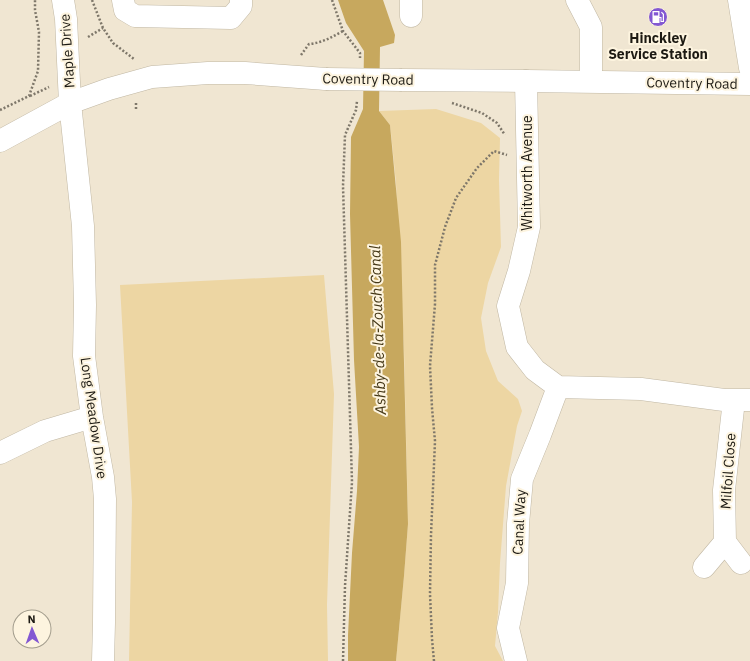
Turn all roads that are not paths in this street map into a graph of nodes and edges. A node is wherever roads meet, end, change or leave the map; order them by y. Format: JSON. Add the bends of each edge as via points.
{"nodes":[{"id":1,"x":63,"y":0,"type":"edge"},
{"id":2,"x":123,"y":0,"type":"edge"},
{"id":3,"x":241,"y":0,"type":"edge"},
{"id":4,"x":577,"y":0,"type":"edge"},
{"id":5,"x":739,"y":0,"type":"edge"},
{"id":6,"x":750,"y":68,"type":"edge"},
{"id":7,"x":526,"y":81,"type":"junction"},
{"id":8,"x":591,"y":81,"type":"junction"},
{"id":9,"x":750,"y":84,"type":"edge"},
{"id":10,"x":70,"y":103,"type":"junction"},
{"id":11,"x":0,"y":141,"type":"edge"},
{"id":12,"x":558,"y":387,"type":"junction"},
{"id":13,"x":742,"y":400,"type":"edge"},
{"id":14,"x":92,"y":417,"type":"junction"},
{"id":15,"x":0,"y":453,"type":"edge"},
{"id":16,"x":726,"y":542,"type":"junction"},
{"id":17,"x":741,"y":564,"type":"dead end"},
{"id":18,"x":704,"y":567,"type":"dead end"},
{"id":19,"x":103,"y":661,"type":"edge"},
{"id":20,"x":516,"y":661,"type":"edge"}],
"edges":[{"from":1,"to":10,"type":"street","name":"Maple Drive"},
{"from":2,"to":3,"type":"street","via":[[125,10],[135,16],[231,18],[241,6]]},
{"from":4,"to":8,"type":"street","via":[[591,27]]},
{"from":5,"to":6,"type":"street"},
{"from":7,"to":8,"type":"street","name":"Coventry Road"},
{"from":7,"to":10,"type":"street","name":"Coventry Road","bridge":true,"via":[[326,79],[208,73],[152,77]]},
{"from":7,"to":12,"type":"street","name":"Whitworth Avenue","via":[[529,227],[508,306],[517,347],[535,370]]},
{"from":8,"to":9,"type":"street","name":"Coventry Road"},
{"from":10,"to":11,"type":"street","name":"Coventry Road"},
{"from":10,"to":14,"type":"street","name":"Long Meadow Drive","via":[[83,226],[84,356]]},
{"from":12,"to":13,"type":"street","via":[[641,389]]},
{"from":12,"to":20,"type":"street","name":"Canal Way","via":[[522,480],[517,583],[508,628]]},
{"from":13,"to":16,"type":"street","name":"Milfoil Close","via":[[724,490]]},
{"from":14,"to":15,"type":"street","via":[[45,431]]},
{"from":14,"to":19,"type":"street","name":"Long Meadow Drive","via":[[105,499]]},
{"from":16,"to":17,"type":"street"},
{"from":16,"to":18,"type":"street"}]}
